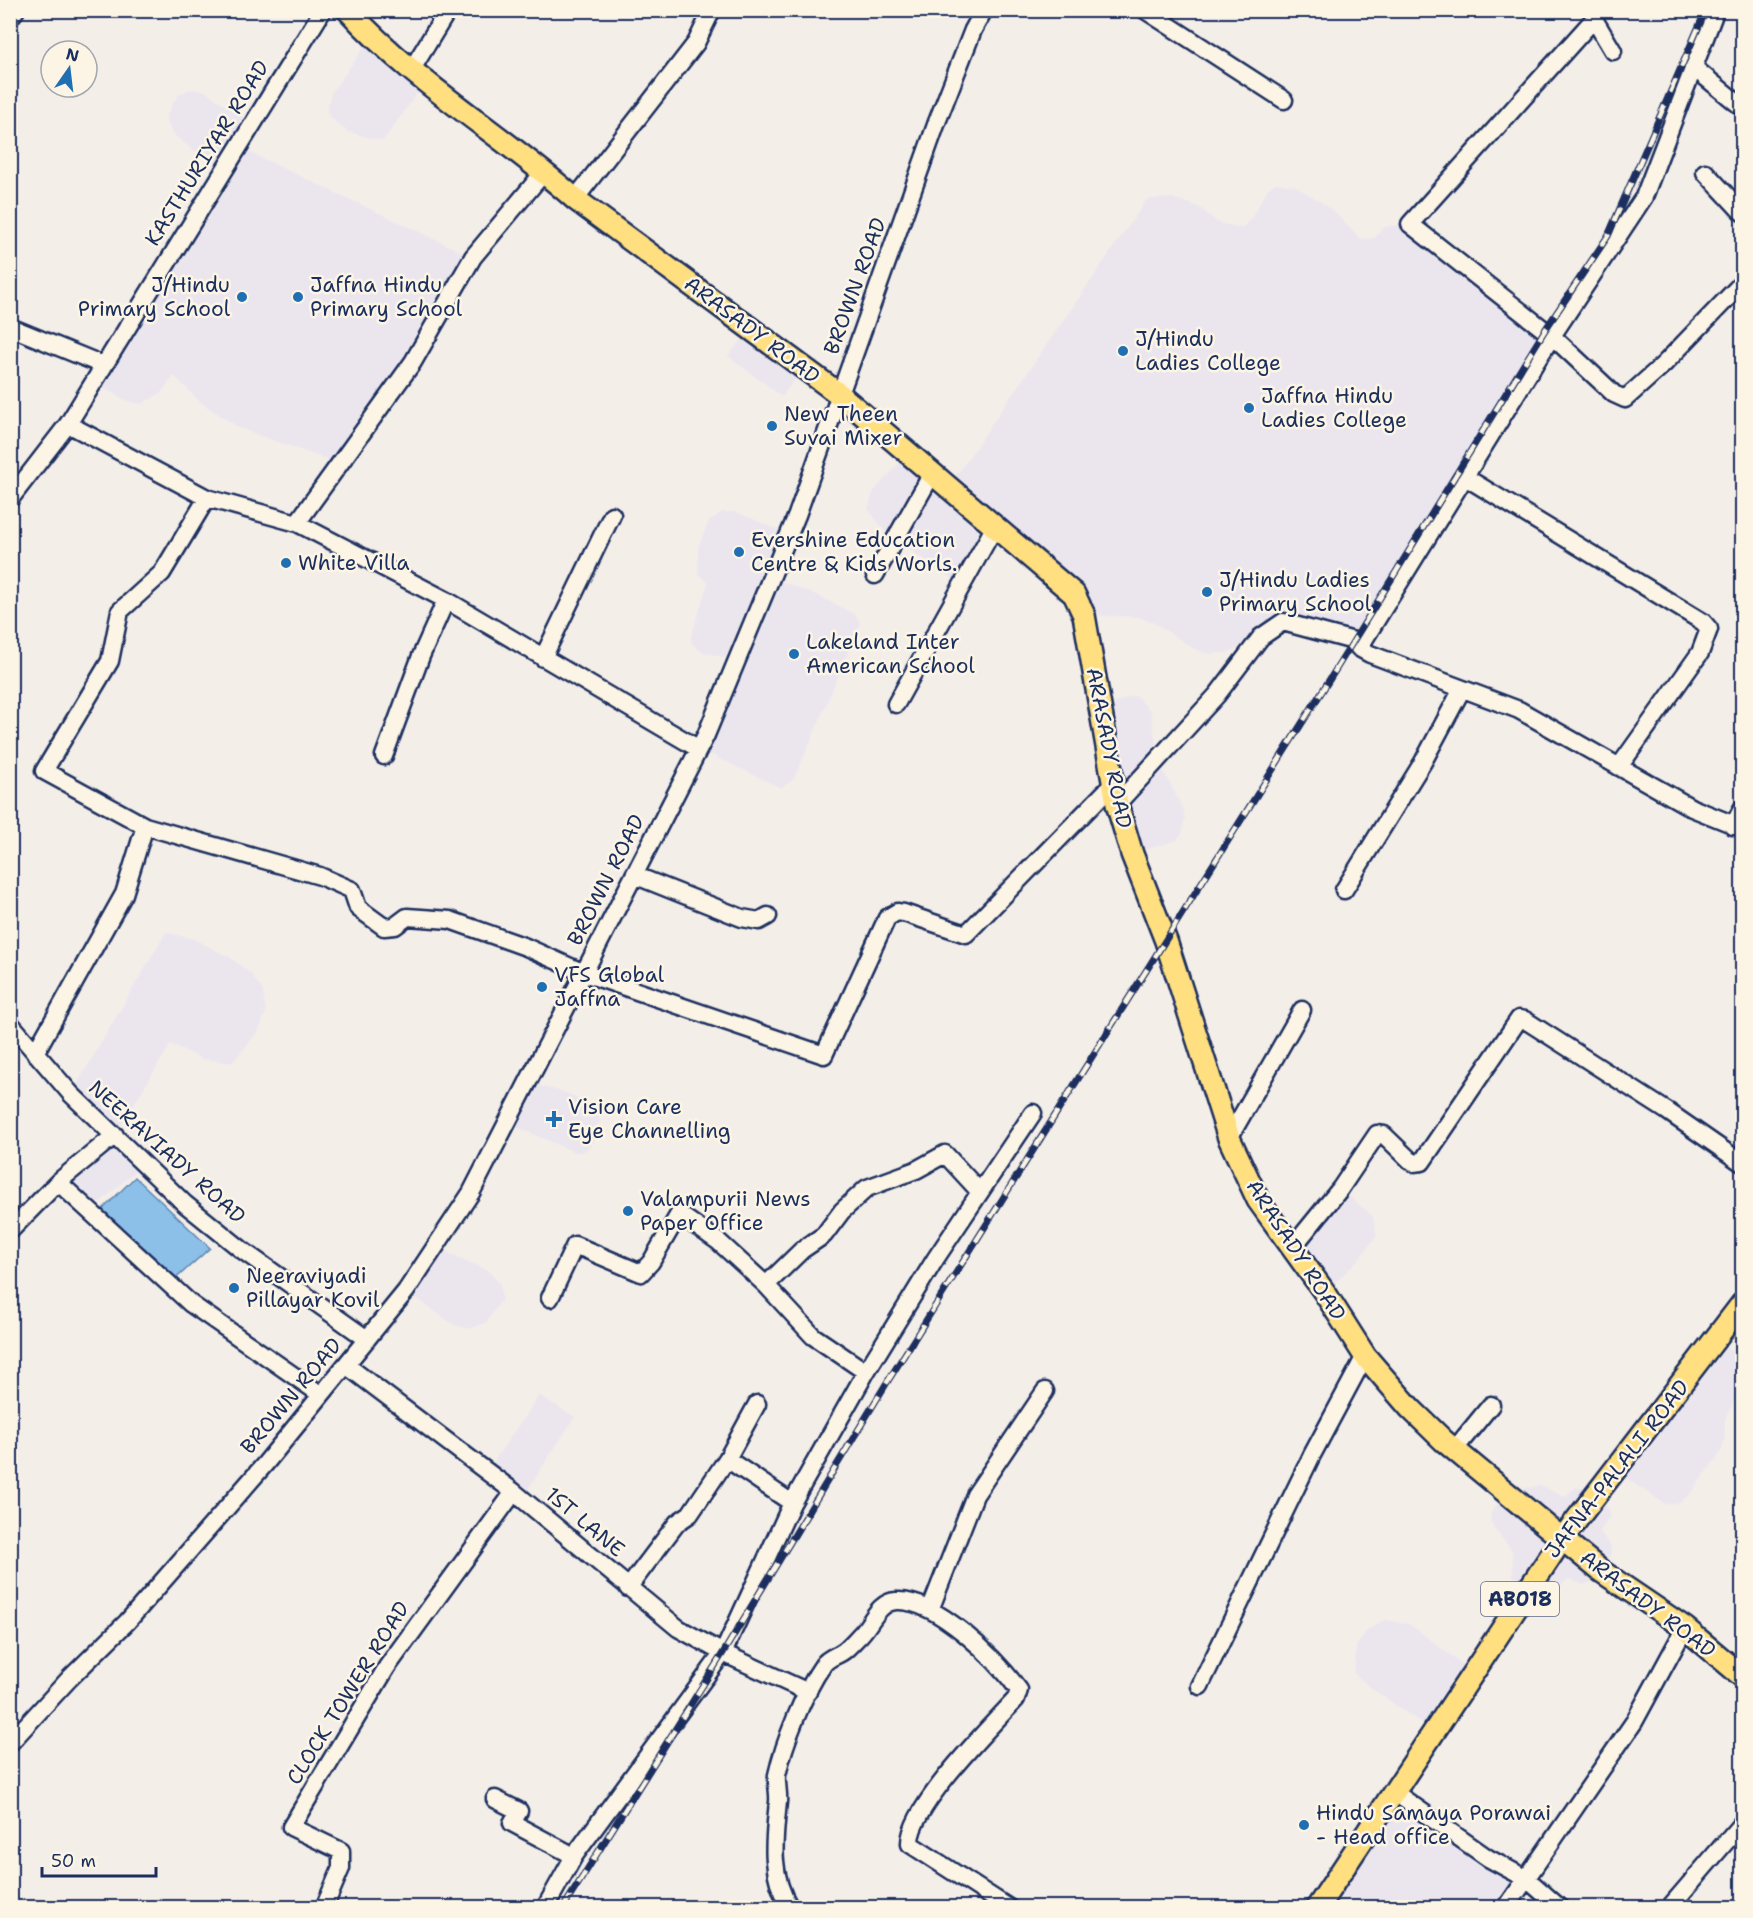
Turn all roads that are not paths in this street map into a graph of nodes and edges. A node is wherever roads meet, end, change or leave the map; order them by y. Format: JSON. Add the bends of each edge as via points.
{"nodes":[{"id":1,"x":16,"y":10,"type":"edge"},
{"id":2,"x":323,"y":10,"type":"edge"},
{"id":3,"x":348,"y":10,"type":"edge"},
{"id":4,"x":447,"y":10,"type":"edge"},
{"id":5,"x":712,"y":10,"type":"edge"},
{"id":6,"x":984,"y":10,"type":"edge"},
{"id":7,"x":1145,"y":10,"type":"edge"},
{"id":8,"x":1713,"y":17,"type":"dead end"},
{"id":9,"x":10,"y":18,"type":"edge"},
{"id":10,"x":1613,"y":51,"type":"dead end"},
{"id":11,"x":1693,"y":67,"type":"junction"},
{"id":12,"x":412,"y":69,"type":"junction"},
{"id":13,"x":1284,"y":100,"type":"dead end"},
{"id":14,"x":1743,"y":107,"type":"edge"},
{"id":15,"x":544,"y":171,"type":"junction"},
{"id":16,"x":1705,"y":172,"type":"dead end"},
{"id":17,"x":575,"y":199,"type":"junction"},
{"id":18,"x":1743,"y":212,"type":"edge"},
{"id":19,"x":1743,"y":283,"type":"edge"},
{"id":20,"x":10,"y":327,"type":"edge"},
{"id":21,"x":1552,"y":336,"type":"junction"},
{"id":22,"x":103,"y":365,"type":"junction"},
{"id":23,"x":839,"y":394,"type":"junction"},
{"id":24,"x":68,"y":424,"type":"junction"},
{"id":25,"x":933,"y":472,"type":"junction"},
{"id":26,"x":1465,"y":477,"type":"junction"},
{"id":27,"x":207,"y":498,"type":"junction"},
{"id":28,"x":10,"y":499,"type":"edge"},
{"id":29,"x":612,"y":515,"type":"dead end"},
{"id":30,"x":297,"y":523,"type":"junction"},
{"id":31,"x":994,"y":528,"type":"junction"},
{"id":32,"x":875,"y":575,"type":"dead end"},
{"id":33,"x":446,"y":600,"type":"junction"},
{"id":34,"x":1359,"y":648,"type":"junction"},
{"id":35,"x":543,"y":658,"type":"junction"},
{"id":36,"x":1462,"y":689,"type":"junction"},
{"id":37,"x":896,"y":704,"type":"dead end"},
{"id":38,"x":699,"y":749,"type":"junction"},
{"id":39,"x":384,"y":756,"type":"dead end"},
{"id":40,"x":1619,"y":767,"type":"junction"},
{"id":41,"x":1114,"y":794,"type":"junction"},
{"id":42,"x":1743,"y":809,"type":"edge"},
{"id":43,"x":145,"y":826,"type":"junction"},
{"id":44,"x":1738,"y":827,"type":"edge"},
{"id":45,"x":634,"y":875,"type":"junction"},
{"id":46,"x":1344,"y":890,"type":"dead end"},
{"id":47,"x":768,"y":916,"type":"dead end"},
{"id":48,"x":584,"y":973,"type":"junction"},
{"id":49,"x":1302,"y":1010,"type":"dead end"},
{"id":50,"x":10,"y":1023,"type":"edge"},
{"id":51,"x":35,"y":1053,"type":"junction"},
{"id":52,"x":1034,"y":1113,"type":"dead end"},
{"id":53,"x":115,"y":1135,"type":"junction"},
{"id":54,"x":1229,"y":1138,"type":"junction"},
{"id":55,"x":1743,"y":1163,"type":"edge"},
{"id":56,"x":58,"y":1182,"type":"junction"},
{"id":57,"x":980,"y":1192,"type":"junction"},
{"id":58,"x":10,"y":1231,"type":"edge"},
{"id":59,"x":1292,"y":1248,"type":"junction"},
{"id":60,"x":766,"y":1284,"type":"junction"},
{"id":61,"x":550,"y":1298,"type":"dead end"},
{"id":62,"x":1743,"y":1304,"type":"edge"},
{"id":63,"x":367,"y":1340,"type":"junction"},
{"id":64,"x":1365,"y":1356,"type":"junction"},
{"id":65,"x":346,"y":1365,"type":"junction"},
{"id":66,"x":866,"y":1372,"type":"junction"},
{"id":67,"x":1045,"y":1391,"type":"dead end"},
{"id":68,"x":320,"y":1394,"type":"junction"},
{"id":69,"x":757,"y":1404,"type":"dead end"},
{"id":70,"x":1491,"y":1405,"type":"dead end"},
{"id":71,"x":1455,"y":1449,"type":"junction"},
{"id":72,"x":726,"y":1459,"type":"junction"},
{"id":73,"x":514,"y":1492,"type":"junction"},
{"id":74,"x":792,"y":1503,"type":"junction"},
{"id":75,"x":1562,"y":1539,"type":"junction"},
{"id":76,"x":628,"y":1588,"type":"junction"},
{"id":77,"x":930,"y":1610,"type":"junction"},
{"id":78,"x":1684,"y":1628,"type":"junction"},
{"id":79,"x":723,"y":1653,"type":"junction"},
{"id":80,"x":1743,"y":1676,"type":"edge"},
{"id":81,"x":1200,"y":1686,"type":"dead end"},
{"id":82,"x":808,"y":1692,"type":"junction"},
{"id":83,"x":10,"y":1743,"type":"edge"},
{"id":84,"x":1394,"y":1792,"type":"junction"},
{"id":85,"x":495,"y":1799,"type":"dead end"},
{"id":86,"x":1743,"y":1823,"type":"edge"},
{"id":87,"x":574,"y":1856,"type":"junction"},
{"id":88,"x":1527,"y":1879,"type":"junction"},
{"id":89,"x":324,"y":1908,"type":"edge"},
{"id":90,"x":545,"y":1908,"type":"edge"},
{"id":91,"x":790,"y":1908,"type":"edge"},
{"id":92,"x":1009,"y":1908,"type":"edge"},
{"id":93,"x":1317,"y":1908,"type":"edge"},
{"id":94,"x":1506,"y":1908,"type":"edge"},
{"id":95,"x":1560,"y":1908,"type":"edge"},
{"id":96,"x":1669,"y":1908,"type":"edge"}],
"edges":[{"from":1,"to":9,"type":"street"},
{"from":2,"to":22,"type":"street","name":"KASTHURIYAR ROAD"},
{"from":3,"to":12,"type":"main road","name":"ARASADY ROAD"},
{"from":4,"to":12,"type":"street"},
{"from":5,"to":17,"type":"street","via":[[696,43]]},
{"from":6,"to":23,"type":"street","name":"BROWN ROAD","via":[[941,111]]},
{"from":7,"to":13,"type":"street"},
{"from":8,"to":11,"type":"street"},
{"from":10,"to":21,"type":"street","via":[[1594,19],[1410,224]]},
{"from":11,"to":14,"type":"street"},
{"from":11,"to":21,"type":"street","via":[[1644,196]]},
{"from":12,"to":15,"type":"main road","name":"ARASADY ROAD"},
{"from":15,"to":17,"type":"main road","name":"ARASADY ROAD"},
{"from":15,"to":30,"type":"street","via":[[473,258],[412,363]]},
{"from":16,"to":18,"type":"street"},
{"from":17,"to":23,"type":"main road","name":"ARASADY ROAD"},
{"from":19,"to":21,"type":"street","via":[[1625,399],[1614,394]]},
{"from":20,"to":22,"type":"street"},
{"from":21,"to":26,"type":"street"},
{"from":22,"to":24,"type":"street","name":"KASTHURIYAR ROAD"},
{"from":23,"to":25,"type":"main road","name":"ARASADY ROAD"},
{"from":23,"to":38,"type":"street","name":"BROWN ROAD","via":[[797,515]]},
{"from":24,"to":27,"type":"street"},
{"from":24,"to":28,"type":"street","name":"KASTHURIYAR ROAD"},
{"from":25,"to":31,"type":"main road","name":"ARASADY ROAD"},
{"from":25,"to":32,"type":"street"},
{"from":26,"to":34,"type":"street"},
{"from":26,"to":40,"type":"street","via":[[1633,578],[1709,629],[1700,653]]},
{"from":27,"to":30,"type":"street"},
{"from":27,"to":43,"type":"street","via":[[162,573],[120,611],[110,661],[44,771]]},
{"from":29,"to":35,"type":"street"},
{"from":30,"to":33,"type":"street"},
{"from":31,"to":37,"type":"street"},
{"from":31,"to":41,"type":"main road","name":"ARASADY ROAD","via":[[1074,594],[1084,615]]},
{"from":33,"to":35,"type":"street"},
{"from":33,"to":39,"type":"street"},
{"from":34,"to":36,"type":"street"},
{"from":34,"to":41,"type":"street","via":[[1354,641],[1283,622],[1261,637],[1217,695]]},
{"from":35,"to":38,"type":"street"},
{"from":36,"to":40,"type":"street","via":[[1519,710]]},
{"from":36,"to":46,"type":"street","via":[[1424,762]]},
{"from":38,"to":45,"type":"street","name":"BROWN ROAD"},
{"from":40,"to":44,"type":"street","via":[[1692,808]]},
{"from":41,"to":48,"type":"street","via":[[966,934],[904,913],[887,918],[824,1054]]},
{"from":41,"to":54,"type":"main road","name":"ARASADY ROAD"},
{"from":42,"to":44,"type":"street"},
{"from":43,"to":48,"type":"street","via":[[320,876],[352,890],[358,908],[384,927],[395,926],[407,917],[450,920]]},
{"from":43,"to":51,"type":"street","via":[[124,894]]},
{"from":45,"to":47,"type":"street","via":[[742,918],[759,921]]},
{"from":45,"to":48,"type":"street","name":"BROWN ROAD"},
{"from":48,"to":63,"type":"street","name":"BROWN ROAD","via":[[471,1193],[406,1291]]},
{"from":49,"to":54,"type":"street"},
{"from":50,"to":51,"type":"street","name":"NEERAVIADY ROAD"},
{"from":51,"to":53,"type":"street","name":"NEERAVIADY ROAD"},
{"from":52,"to":57,"type":"street"},
{"from":53,"to":56,"type":"street"},
{"from":53,"to":63,"type":"street","name":"NEERAVIADY ROAD","via":[[193,1211]]},
{"from":54,"to":59,"type":"main road","name":"ARASADY ROAD","via":[[1258,1200]]},
{"from":55,"to":59,"type":"street","via":[[1519,1019],[1422,1162],[1413,1163],[1384,1135],[1377,1134],[1340,1189]]},
{"from":56,"to":58,"type":"street"},
{"from":56,"to":68,"type":"street","via":[[191,1304]]},
{"from":57,"to":60,"type":"street","via":[[945,1154],[916,1170],[867,1188],[824,1235],[801,1250]]},
{"from":57,"to":66,"type":"street"},
{"from":59,"to":64,"type":"main road","name":"ARASADY ROAD"},
{"from":60,"to":61,"type":"street","via":[[719,1242],[679,1214],[641,1273],[575,1245]]},
{"from":60,"to":66,"type":"street","via":[[813,1336]]},
{"from":62,"to":75,"type":"main road","name":"JAFNA-PALALI ROAD","number":"AB018"},
{"from":63,"to":65,"type":"street","name":"BROWN ROAD"},
{"from":64,"to":71,"type":"main road","name":"ARASADY ROAD","via":[[1410,1408]]},
{"from":64,"to":81,"type":"street","via":[[1312,1455]]},
{"from":65,"to":68,"type":"street","name":"BROWN ROAD"},
{"from":65,"to":73,"type":"street","name":"1ST LANE"},
{"from":66,"to":74,"type":"street"},
{"from":67,"to":77,"type":"street","via":[[975,1495]]},
{"from":68,"to":83,"type":"street","name":"BROWN ROAD","via":[[265,1464],[127,1622]]},
{"from":69,"to":72,"type":"street"},
{"from":70,"to":71,"type":"street"},
{"from":71,"to":75,"type":"main road","name":"ARASADY ROAD"},
{"from":72,"to":74,"type":"street"},
{"from":72,"to":76,"type":"street","via":[[690,1514],[677,1523]]},
{"from":73,"to":76,"type":"street","name":"1ST LANE"},
{"from":73,"to":89,"type":"street","name":"CLOCK TOWER ROAD","via":[[387,1667],[291,1827],[341,1851],[341,1868]]},
{"from":74,"to":79,"type":"street"},
{"from":75,"to":78,"type":"main road","name":"ARASADY ROAD"},
{"from":75,"to":84,"type":"main road","name":"JAFNA-PALALI ROAD","number":"AB018"},
{"from":76,"to":79,"type":"street","name":"1ST LANE","via":[[678,1628]]},
{"from":77,"to":82,"type":"street","via":[[897,1600],[884,1605],[860,1636],[824,1663]]},
{"from":77,"to":92,"type":"street","via":[[959,1629],[1002,1667],[1019,1694],[937,1790],[911,1829],[910,1844]]},
{"from":78,"to":80,"type":"main road","name":"ARASADY ROAD"},
{"from":78,"to":88,"type":"street","via":[[1634,1722]]},
{"from":79,"to":82,"type":"street","name":"1ST LANE"},
{"from":79,"to":87,"type":"street"},
{"from":82,"to":91,"type":"street","via":[[777,1777],[774,1869]]},
{"from":84,"to":88,"type":"street","via":[[1488,1858]]},
{"from":84,"to":93,"type":"main road","name":"JAFNA-PALALI ROAD","number":"AB018"},
{"from":85,"to":87,"type":"street","via":[[519,1810],[512,1823]]},
{"from":86,"to":96,"type":"street"},
{"from":87,"to":90,"type":"street"},
{"from":88,"to":94,"type":"street"},
{"from":88,"to":95,"type":"street"}]}
